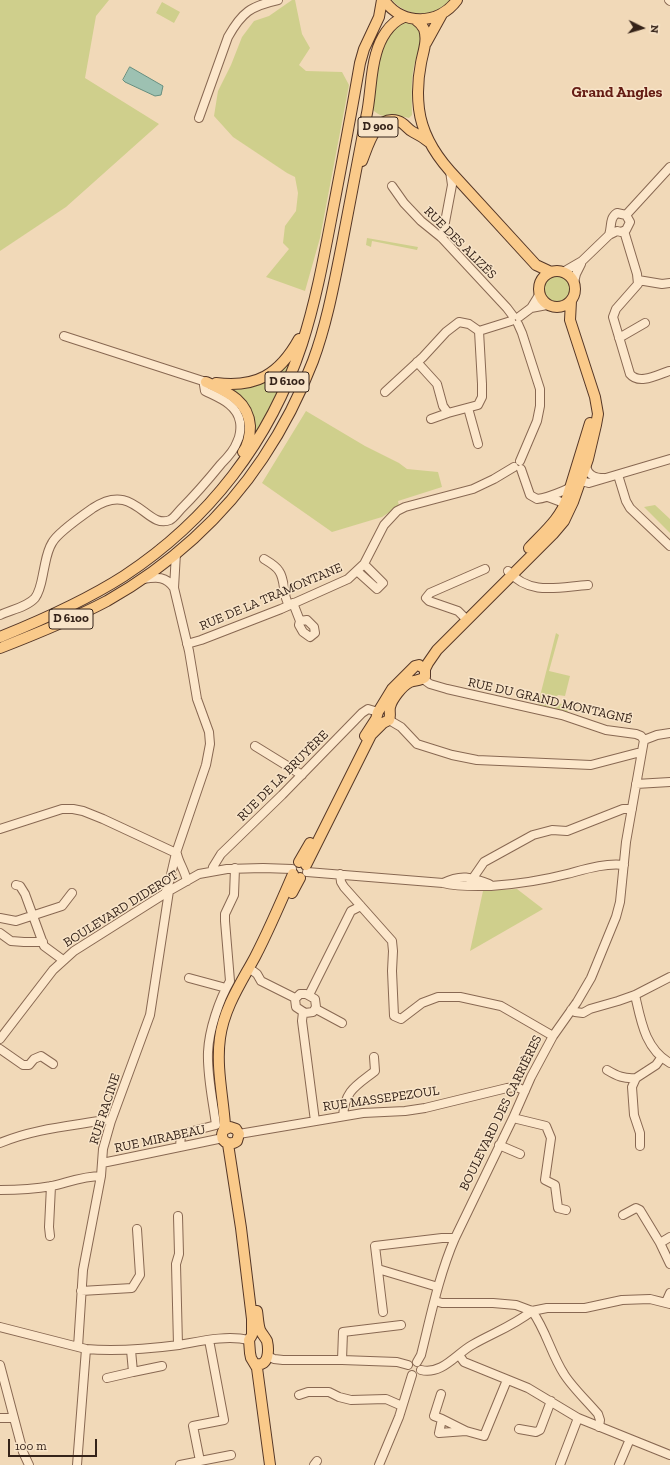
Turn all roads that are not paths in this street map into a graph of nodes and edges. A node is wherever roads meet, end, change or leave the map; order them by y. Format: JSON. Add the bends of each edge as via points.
{"nodes":[{"id":1,"x":278,"y":0,"type":"edge"},
{"id":2,"x":383,"y":0,"type":"edge"},
{"id":3,"x":457,"y":0,"type":"edge"},
{"id":4,"x":442,"y":14,"type":"junction"},
{"id":5,"x":404,"y":16,"type":"junction"},
{"id":6,"x":416,"y":20,"type":"junction"},
{"id":7,"x":425,"y":46,"type":"junction"},
{"id":8,"x":199,"y":118,"type":"dead end"},
{"id":9,"x":429,"y":142,"type":"junction"},
{"id":10,"x":670,"y":167,"type":"edge"},
{"id":11,"x":450,"y":171,"type":"junction"},
{"id":12,"x":354,"y":182,"type":"junction"},
{"id":13,"x":392,"y":186,"type":"dead end"},
{"id":14,"x":626,"y":214,"type":"junction"},
{"id":15,"x":615,"y":231,"type":"junction"},
{"id":16,"x":442,"y":238,"type":"junction"},
{"id":17,"x":582,"y":261,"type":"junction"},
{"id":18,"x":536,"y":265,"type":"junction"},
{"id":19,"x":551,"y":272,"type":"junction"},
{"id":20,"x":563,"y":272,"type":"junction"},
{"id":21,"x":638,"y":280,"type":"junction"},
{"id":22,"x":540,"y":282,"type":"junction"},
{"id":23,"x":574,"y":282,"type":"junction"},
{"id":24,"x":669,"y":282,"type":"edge"},
{"id":25,"x":539,"y":295,"type":"junction"},
{"id":26,"x":571,"y":301,"type":"junction"},
{"id":27,"x":552,"y":307,"type":"junction"},
{"id":28,"x":312,"y":308,"type":"junction"},
{"id":29,"x":531,"y":308,"type":"junction"},
{"id":30,"x":515,"y":319,"type":"junction"},
{"id":31,"x":570,"y":320,"type":"junction"},
{"id":32,"x":645,"y":323,"type":"dead end"},
{"id":33,"x":479,"y":331,"type":"junction"},
{"id":34,"x":64,"y":336,"type":"dead end"},
{"id":35,"x":618,"y":338,"type":"junction"},
{"id":36,"x":418,"y":362,"type":"junction"},
{"id":37,"x":670,"y":373,"type":"edge"},
{"id":38,"x":206,"y":382,"type":"junction"},
{"id":39,"x":591,"y":389,"type":"junction"},
{"id":40,"x":385,"y":392,"type":"dead end"},
{"id":41,"x":468,"y":408,"type":"junction"},
{"id":42,"x":448,"y":413,"type":"junction"},
{"id":43,"x":431,"y":419,"type":"dead end"},
{"id":44,"x":478,"y":444,"type":"dead end"},
{"id":45,"x":670,"y":459,"type":"edge"},
{"id":46,"x":518,"y":466,"type":"junction"},
{"id":47,"x":618,"y":475,"type":"junction"},
{"id":48,"x":574,"y":489,"type":"junction"},
{"id":49,"x":191,"y":522,"type":"junction"},
{"id":50,"x":670,"y":546,"type":"edge"},
{"id":51,"x":176,"y":553,"type":"junction"},
{"id":52,"x":264,"y":559,"type":"dead end"},
{"id":53,"x":364,"y":564,"type":"junction"},
{"id":54,"x":485,"y":569,"type":"dead end"},
{"id":55,"x":357,"y":571,"type":"junction"},
{"id":56,"x":510,"y":573,"type":"junction"},
{"id":57,"x":142,"y":579,"type":"junction"},
{"id":58,"x":588,"y":584,"type":"dead end"},
{"id":59,"x":174,"y":588,"type":"junction"},
{"id":60,"x":291,"y":604,"type":"junction"},
{"id":61,"x":0,"y":615,"type":"edge"},
{"id":62,"x":465,"y":618,"type":"junction"},
{"id":63,"x":300,"y":621,"type":"dead end"},
{"id":64,"x":0,"y":637,"type":"edge"},
{"id":65,"x":188,"y":644,"type":"junction"},
{"id":66,"x":0,"y":648,"type":"edge"},
{"id":67,"x":422,"y":671,"type":"junction"},
{"id":68,"x":381,"y":719,"type":"junction"},
{"id":69,"x":670,"y":733,"type":"edge"},
{"id":70,"x":644,"y":740,"type":"junction"},
{"id":71,"x":255,"y":746,"type":"dead end"},
{"id":72,"x":642,"y":754,"type":"junction"},
{"id":73,"x":302,"y":775,"type":"junction"},
{"id":74,"x":670,"y":782,"type":"edge"},
{"id":75,"x":636,"y":784,"type":"junction"},
{"id":76,"x":632,"y":810,"type":"junction"},
{"id":77,"x":0,"y":829,"type":"edge"},
{"id":78,"x":176,"y":853,"type":"junction"},
{"id":79,"x":624,"y":865,"type":"junction"},
{"id":80,"x":183,"y":868,"type":"junction"},
{"id":81,"x":235,"y":868,"type":"junction"},
{"id":82,"x":300,"y":870,"type":"junction"},
{"id":83,"x":172,"y":871,"type":"junction"},
{"id":84,"x":212,"y":871,"type":"junction"},
{"id":85,"x":200,"y":874,"type":"junction"},
{"id":86,"x":340,"y":874,"type":"junction"},
{"id":87,"x":473,"y":878,"type":"junction"},
{"id":88,"x":187,"y":881,"type":"junction"},
{"id":89,"x":442,"y":883,"type":"junction"},
{"id":90,"x":16,"y":885,"type":"dead end"},
{"id":91,"x":492,"y":886,"type":"junction"},
{"id":92,"x":72,"y":893,"type":"dead end"},
{"id":93,"x":165,"y":894,"type":"junction"},
{"id":94,"x":360,"y":906,"type":"junction"},
{"id":95,"x":33,"y":915,"type":"junction"},
{"id":96,"x":0,"y":918,"type":"edge"},
{"id":97,"x":0,"y":933,"type":"edge"},
{"id":98,"x":42,"y":942,"type":"junction"},
{"id":99,"x":63,"y":960,"type":"junction"},
{"id":100,"x":253,"y":971,"type":"junction"},
{"id":101,"x":670,"y":977,"type":"edge"},
{"id":102,"x":189,"y":978,"type":"dead end"},
{"id":103,"x":226,"y":988,"type":"junction"},
{"id":104,"x":309,"y":995,"type":"junction"},
{"id":105,"x":635,"y":995,"type":"junction"},
{"id":106,"x":295,"y":998,"type":"junction"},
{"id":107,"x":577,"y":1002,"type":"junction"},
{"id":108,"x":316,"y":1009,"type":"junction"},
{"id":109,"x":590,"y":1009,"type":"junction"},
{"id":110,"x":571,"y":1010,"type":"junction"},
{"id":111,"x":303,"y":1012,"type":"junction"},
{"id":112,"x":342,"y":1023,"type":"dead end"},
{"id":113,"x":553,"y":1036,"type":"junction"},
{"id":114,"x":0,"y":1039,"type":"edge"},
{"id":115,"x":0,"y":1049,"type":"edge"},
{"id":116,"x":374,"y":1057,"type":"dead end"},
{"id":117,"x":661,"y":1058,"type":"junction"},
{"id":118,"x":670,"y":1063,"type":"edge"},
{"id":119,"x":53,"y":1064,"type":"dead end"},
{"id":120,"x":607,"y":1070,"type":"dead end"},
{"id":121,"x":636,"y":1078,"type":"junction"},
{"id":122,"x":525,"y":1091,"type":"junction"},
{"id":123,"x":343,"y":1116,"type":"junction"},
{"id":124,"x":513,"y":1118,"type":"junction"},
{"id":125,"x":315,"y":1120,"type":"junction"},
{"id":126,"x":111,"y":1121,"type":"junction"},
{"id":127,"x":230,"y":1136,"type":"junction"},
{"id":128,"x":0,"y":1143,"type":"edge"},
{"id":129,"x":499,"y":1145,"type":"junction"},
{"id":130,"x":640,"y":1146,"type":"dead end"},
{"id":131,"x":180,"y":1147,"type":"junction"},
{"id":132,"x":520,"y":1154,"type":"dead end"},
{"id":133,"x":102,"y":1162,"type":"junction"},
{"id":134,"x":101,"y":1176,"type":"junction"},
{"id":135,"x":51,"y":1186,"type":"junction"},
{"id":136,"x":0,"y":1190,"type":"edge"},
{"id":137,"x":566,"y":1210,"type":"dead end"},
{"id":138,"x":623,"y":1215,"type":"dead end"},
{"id":139,"x":178,"y":1216,"type":"dead end"},
{"id":140,"x":137,"y":1229,"type":"dead end"},
{"id":141,"x":50,"y":1236,"type":"dead end"},
{"id":142,"x":670,"y":1237,"type":"edge"},
{"id":143,"x":455,"y":1238,"type":"junction"},
{"id":144,"x":660,"y":1243,"type":"junction"},
{"id":145,"x":670,"y":1264,"type":"edge"},
{"id":146,"x":378,"y":1268,"type":"junction"},
{"id":147,"x":438,"y":1287,"type":"junction"},
{"id":148,"x":81,"y":1291,"type":"junction"},
{"id":149,"x":670,"y":1294,"type":"edge"},
{"id":150,"x":435,"y":1301,"type":"junction"},
{"id":151,"x":668,"y":1303,"type":"edge"},
{"id":152,"x":532,"y":1311,"type":"junction"},
{"id":153,"x":383,"y":1312,"type":"dead end"},
{"id":154,"x":401,"y":1325,"type":"dead end"},
{"id":155,"x":0,"y":1327,"type":"edge"},
{"id":156,"x":255,"y":1337,"type":"junction"},
{"id":157,"x":209,"y":1340,"type":"junction"},
{"id":158,"x":178,"y":1345,"type":"junction"},
{"id":159,"x":82,"y":1348,"type":"junction"},
{"id":160,"x":131,"y":1350,"type":"junction"},
{"id":161,"x":459,"y":1355,"type":"junction"},
{"id":162,"x":342,"y":1360,"type":"junction"},
{"id":163,"x":262,"y":1361,"type":"junction"},
{"id":164,"x":162,"y":1366,"type":"dead end"},
{"id":165,"x":415,"y":1366,"type":"junction"},
{"id":166,"x":0,"y":1368,"type":"edge"},
{"id":167,"x":133,"y":1372,"type":"junction"},
{"id":168,"x":108,"y":1378,"type":"dead end"},
{"id":169,"x":507,"y":1380,"type":"junction"},
{"id":170,"x":441,"y":1394,"type":"dead end"},
{"id":171,"x":298,"y":1395,"type":"dead end"},
{"id":172,"x":552,"y":1401,"type":"junction"},
{"id":173,"x":402,"y":1406,"type":"junction"},
{"id":174,"x":0,"y":1418,"type":"edge"},
{"id":175,"x":14,"y":1418,"type":"junction"},
{"id":176,"x":578,"y":1418,"type":"junction"},
{"id":177,"x":442,"y":1419,"type":"junction"},
{"id":178,"x":598,"y":1427,"type":"junction"},
{"id":179,"x":520,"y":1429,"type":"dead end"},
{"id":180,"x":466,"y":1431,"type":"junction"},
{"id":181,"x":630,"y":1439,"type":"junction"},
{"id":182,"x":231,"y":1455,"type":"dead end"},
{"id":183,"x":670,"y":1455,"type":"edge"},
{"id":184,"x":200,"y":1461,"type":"junction"},
{"id":185,"x":29,"y":1465,"type":"edge"},
{"id":186,"x":77,"y":1465,"type":"edge"},
{"id":187,"x":180,"y":1465,"type":"edge"},
{"id":188,"x":270,"y":1465,"type":"edge"},
{"id":189,"x":276,"y":1465,"type":"edge"},
{"id":190,"x":380,"y":1465,"type":"edge"},
{"id":191,"x":560,"y":1465,"type":"edge"},
{"id":192,"x":619,"y":1465,"type":"edge"}],
"edges":[{"from":1,"to":8,"type":"street","via":[[252,7],[233,27]]},
{"from":2,"to":5,"type":"main road","via":[[391,9]]},
{"from":2,"to":28,"type":"main road","number":"D 6100","via":[[360,63]]},
{"from":3,"to":4,"type":"main road"},
{"from":4,"to":6,"type":"main road","via":[[434,18]]},
{"from":4,"to":7,"type":"main road","number":"D 900"},
{"from":5,"to":6,"type":"main road"},
{"from":5,"to":12,"type":"main road","number":"D 6100","via":[[390,26],[376,53]]},
{"from":6,"to":7,"type":"main road","number":"D 900","via":[[424,29]]},
{"from":7,"to":9,"type":"main road","number":"D 900","via":[[418,90],[421,120]]},
{"from":9,"to":11,"type":"main road","number":"D 900"},
{"from":9,"to":12,"type":"main road","number":"D 900","via":[[396,120],[380,124]]},
{"from":10,"to":14,"type":"street"},
{"from":11,"to":16,"type":"street","via":[[452,185]]},
{"from":11,"to":18,"type":"main road","number":"D 900"},
{"from":12,"to":51,"type":"main road","number":"D 6100","via":[[325,323],[313,362],[292,409],[263,458],[234,497]]},
{"from":13,"to":16,"type":"street","name":"RUE DES ALIZÉS","via":[[421,221]]},
{"from":14,"to":15,"type":"street","via":[[630,225]]},
{"from":14,"to":15,"type":"street","via":[[620,213],[611,219]]},
{"from":15,"to":17,"type":"street"},
{"from":15,"to":21,"type":"street"},
{"from":16,"to":30,"type":"street","name":"RUE DES ALIZÉS"},
{"from":17,"to":20,"type":"street"},
{"from":17,"to":23,"type":"street"},
{"from":18,"to":19,"type":"main road","number":"D 900"},
{"from":18,"to":22,"type":"main road","number":"D 900"},
{"from":19,"to":20,"type":"main road","number":"D 900"},
{"from":19,"to":22,"type":"main road"},
{"from":20,"to":23,"type":"main road"},
{"from":21,"to":24,"type":"street","via":[[659,284]]},
{"from":21,"to":35,"type":"street","via":[[613,313]]},
{"from":22,"to":25,"type":"main road","number":"D 900"},
{"from":23,"to":26,"type":"main road","via":[[575,292]]},
{"from":25,"to":27,"type":"main road"},
{"from":25,"to":29,"type":"street"},
{"from":26,"to":27,"type":"main road","via":[[567,305]]},
{"from":26,"to":31,"type":"main road"},
{"from":27,"to":29,"type":"street"},
{"from":27,"to":31,"type":"main road"},
{"from":28,"to":38,"type":"main road","via":[[292,352],[273,372],[249,382]]},
{"from":28,"to":49,"type":"main road","number":"D 6100","via":[[295,364],[265,429],[236,473]]},
{"from":29,"to":30,"type":"street"},
{"from":30,"to":33,"type":"street"},
{"from":30,"to":46,"type":"street","via":[[522,332],[540,389],[537,421]]},
{"from":31,"to":39,"type":"main road"},
{"from":32,"to":35,"type":"street"},
{"from":33,"to":36,"type":"street","via":[[469,324],[459,322]]},
{"from":33,"to":41,"type":"street","via":[[482,397],[478,404]]},
{"from":34,"to":38,"type":"street"},
{"from":35,"to":37,"type":"street","via":[[632,377],[641,380]]},
{"from":36,"to":40,"type":"street"},
{"from":36,"to":42,"type":"street","via":[[437,384],[443,406]]},
{"from":38,"to":49,"type":"main road","via":[[240,402],[246,409],[250,432],[244,450]]},
{"from":38,"to":61,"type":"street","via":[[205,391],[229,404],[237,412],[240,431],[233,450],[199,492],[170,520],[153,518],[132,502],[121,499],[107,501],[94,508],[56,536],[52,542],[36,597],[29,603]]},
{"from":39,"to":48,"type":"main road","via":[[592,413]]},
{"from":39,"to":48,"type":"main road","via":[[598,414]]},
{"from":41,"to":42,"type":"street"},
{"from":41,"to":44,"type":"street"},
{"from":42,"to":43,"type":"street"},
{"from":45,"to":47,"type":"street"},
{"from":46,"to":48,"type":"street","via":[[530,495],[537,499]]},
{"from":46,"to":53,"type":"street","name":"RUE DE LA TRAMONTANE","via":[[473,489],[405,507],[396,512],[384,526]]},
{"from":47,"to":48,"type":"street"},
{"from":47,"to":50,"type":"street","via":[[630,508]]},
{"from":48,"to":56,"type":"main road"},
{"from":48,"to":56,"type":"main road","via":[[566,517],[559,527]]},
{"from":49,"to":64,"type":"main road","number":"D 6100","via":[[158,551],[122,577],[34,624]]},
{"from":51,"to":57,"type":"main road","number":"D 6100"},
{"from":51,"to":59,"type":"street","name":"RUE RACINE"},
{"from":52,"to":60,"type":"street","via":[[279,570],[285,599]]},
{"from":53,"to":55,"type":"street","name":"RUE DE LA TRAMONTANE"},
{"from":53,"to":55,"type":"street","via":[[383,582],[377,589]]},
{"from":54,"to":62,"type":"street","via":[[430,593],[426,598],[458,611]]},
{"from":55,"to":60,"type":"street","name":"RUE DE LA TRAMONTANE","via":[[348,579]]},
{"from":56,"to":58,"type":"street","via":[[520,581],[546,589]]},
{"from":56,"to":62,"type":"main road"},
{"from":57,"to":59,"type":"street","via":[[160,577]]},
{"from":57,"to":66,"type":"main road","number":"D 6100","via":[[75,617]]},
{"from":59,"to":65,"type":"street","name":"RUE RACINE"},
{"from":60,"to":63,"type":"street"},
{"from":60,"to":65,"type":"street","name":"RUE DE LA TRAMONTANE"},
{"from":62,"to":67,"type":"main road"},
{"from":65,"to":78,"type":"street","name":"RUE RACINE","via":[[197,699],[209,732],[210,744],[206,765]]},
{"from":67,"to":68,"type":"main road","via":[[398,694],[392,703],[390,717]]},
{"from":67,"to":68,"type":"main road","via":[[415,666],[392,690]]},
{"from":67,"to":70,"type":"street","name":"RUE DU GRAND MONTAGNÉ","via":[[430,684],[447,690],[562,715],[606,730],[636,734]]},
{"from":68,"to":72,"type":"street","via":[[401,727],[417,744],[477,760],[591,764]]},
{"from":68,"to":73,"type":"street","name":"RUE DE LA BRUYÈRE","via":[[368,709],[362,712]]},
{"from":68,"to":82,"type":"main road"},
{"from":69,"to":70,"type":"street","name":"RUE DU GRAND MONTAGNÉ"},
{"from":70,"to":72,"type":"street","name":"BOULEVARD DES CARRIÈRES"},
{"from":71,"to":73,"type":"street"},
{"from":72,"to":75,"type":"street","name":"BOULEVARD DES CARRIÈRES"},
{"from":73,"to":84,"type":"street","name":"RUE DE LA BRUYÈRE","via":[[221,854]]},
{"from":74,"to":75,"type":"street"},
{"from":75,"to":76,"type":"street","name":"BOULEVARD DES CARRIÈRES"},
{"from":76,"to":79,"type":"street","name":"BOULEVARD DES CARRIÈRES"},
{"from":76,"to":87,"type":"street","via":[[623,809],[567,831],[552,830],[533,835],[484,862]]},
{"from":77,"to":78,"type":"street","via":[[62,809],[73,809],[103,819]]},
{"from":78,"to":80,"type":"street"},
{"from":78,"to":83,"type":"street","name":"RUE RACINE"},
{"from":79,"to":91,"type":"street","via":[[610,864],[536,882]]},
{"from":79,"to":107,"type":"street","name":"BOULEVARD DES CARRIÈRES","via":[[616,917],[591,978]]},
{"from":80,"to":85,"type":"street"},
{"from":80,"to":88,"type":"street"},
{"from":81,"to":82,"type":"street","name":"BOULEVARD DIDEROT"},
{"from":81,"to":84,"type":"street","name":"BOULEVARD DIDEROT"},
{"from":81,"to":103,"type":"street","via":[[234,895],[224,921],[230,981]]},
{"from":82,"to":86,"type":"street","name":"BOULEVARD DIDEROT"},
{"from":82,"to":100,"type":"main road"},
{"from":82,"to":127,"type":"main road","via":[[232,1000],[222,1026],[219,1058]]},
{"from":83,"to":88,"type":"street","via":[[180,880]]},
{"from":83,"to":93,"type":"street","name":"RUE RACINE"},
{"from":84,"to":85,"type":"street","name":"BOULEVARD DIDEROT"},
{"from":85,"to":88,"type":"street","name":"BOULEVARD DIDEROT"},
{"from":86,"to":89,"type":"street","name":"BOULEVARD DIDEROT"},
{"from":86,"to":94,"type":"street","via":[[344,887]]},
{"from":87,"to":89,"type":"street","via":[[452,878]]},
{"from":87,"to":91,"type":"street"},
{"from":88,"to":93,"type":"street","name":"BOULEVARD DIDEROT"},
{"from":89,"to":91,"type":"street","via":[[453,886]]},
{"from":90,"to":95,"type":"street","via":[[20,886],[25,894]]},
{"from":92,"to":95,"type":"street","via":[[62,906]]},
{"from":93,"to":99,"type":"street","name":"BOULEVARD DIDEROT"},
{"from":93,"to":126,"type":"street","name":"RUE RACINE","via":[[166,905],[150,1015]]},
{"from":94,"to":104,"type":"street","via":[[351,911]]},
{"from":94,"to":113,"type":"street","via":[[392,941],[394,1016],[401,1018],[422,1003],[438,997],[460,997],[501,1006]]},
{"from":95,"to":96,"type":"street","via":[[16,921]]},
{"from":95,"to":98,"type":"street"},
{"from":97,"to":98,"type":"street","via":[[11,941]]},
{"from":98,"to":99,"type":"street"},
{"from":99,"to":114,"type":"street","name":"BOULEVARD DIDEROT"},
{"from":100,"to":106,"type":"street","via":[[258,974],[261,981]]},
{"from":100,"to":127,"type":"main road","via":[[231,1014],[224,1038]]},
{"from":101,"to":105,"type":"street"},
{"from":102,"to":103,"type":"street"},
{"from":103,"to":131,"type":"street","via":[[214,1020],[208,1051],[208,1070],[216,1126],[181,1134]]},
{"from":104,"to":106,"type":"street","via":[[300,994]]},
{"from":104,"to":108,"type":"street","via":[[316,1002]]},
{"from":105,"to":109,"type":"street"},
{"from":105,"to":117,"type":"street","via":[[644,1032]]},
{"from":106,"to":111,"type":"street","via":[[296,1007]]},
{"from":107,"to":109,"type":"street"},
{"from":107,"to":110,"type":"street","name":"BOULEVARD DES CARRIÈRES"},
{"from":108,"to":111,"type":"street","via":[[311,1013]]},
{"from":108,"to":112,"type":"street"},
{"from":109,"to":110,"type":"street","via":[[583,1013]]},
{"from":110,"to":113,"type":"street","name":"BOULEVARD DES CARRIÈRES"},
{"from":111,"to":125,"type":"street"},
{"from":113,"to":122,"type":"street","name":"BOULEVARD DES CARRIÈRES"},
{"from":115,"to":119,"type":"street","via":[[23,1065],[28,1065],[41,1056]]},
{"from":116,"to":123,"type":"street","via":[[375,1071],[350,1091],[344,1104]]},
{"from":117,"to":118,"type":"street"},
{"from":117,"to":121,"type":"street","via":[[656,1065]]},
{"from":120,"to":121,"type":"street","via":[[626,1079]]},
{"from":121,"to":130,"type":"street","via":[[632,1087],[632,1099],[640,1133]]},
{"from":122,"to":123,"type":"street","name":"RUE MASSEPEZOUL","via":[[507,1088],[417,1109]]},
{"from":122,"to":124,"type":"street","name":"BOULEVARD DES CARRIÈRES"},
{"from":123,"to":125,"type":"street","name":"RUE MASSEPEZOUL"},
{"from":124,"to":129,"type":"street","name":"BOULEVARD DES CARRIÈRES"},
{"from":124,"to":137,"type":"street","via":[[546,1126],[551,1138],[545,1180],[555,1185],[558,1208]]},
{"from":125,"to":127,"type":"street","name":"RUE MASSEPEZOUL"},
{"from":126,"to":128,"type":"street","via":[[46,1130]]},
{"from":126,"to":133,"type":"street","name":"RUE RACINE"},
{"from":127,"to":131,"type":"street","name":"RUE MIRABEAU"},
{"from":127,"to":156,"type":"main road","via":[[258,1318]]},
{"from":129,"to":132,"type":"street"},
{"from":129,"to":143,"type":"street","name":"BOULEVARD DES CARRIÈRES"},
{"from":131,"to":133,"type":"street","name":"RUE MIRABEAU"},
{"from":133,"to":134,"type":"street","name":"RUE RACINE"},
{"from":134,"to":135,"type":"street"},
{"from":134,"to":148,"type":"street","name":"RUE RACINE"},
{"from":135,"to":136,"type":"street"},
{"from":135,"to":141,"type":"street"},
{"from":138,"to":144,"type":"street","via":[[636,1208],[640,1210]]},
{"from":139,"to":158,"type":"street"},
{"from":140,"to":148,"type":"street","via":[[140,1275],[132,1288]]},
{"from":142,"to":144,"type":"street"},
{"from":143,"to":146,"type":"street","via":[[375,1246]]},
{"from":143,"to":147,"type":"street","name":"BOULEVARD DES CARRIÈRES"},
{"from":144,"to":145,"type":"street"},
{"from":146,"to":147,"type":"street"},
{"from":146,"to":153,"type":"street"},
{"from":147,"to":150,"type":"street","name":"BOULEVARD DES CARRIÈRES"},
{"from":148,"to":159,"type":"street","name":"RUE RACINE"},
{"from":149,"to":151,"type":"street"},
{"from":150,"to":152,"type":"street","via":[[516,1305]]},
{"from":150,"to":165,"type":"street","name":"BOULEVARD DES CARRIÈRES","via":[[421,1354]]},
{"from":151,"to":152,"type":"street","via":[[650,1299],[622,1300],[585,1308],[547,1308]]},
{"from":152,"to":161,"type":"street","via":[[519,1322],[471,1345]]},
{"from":152,"to":178,"type":"street","via":[[564,1375],[598,1414]]},
{"from":154,"to":162,"type":"street","via":[[343,1332]]},
{"from":155,"to":159,"type":"street"},
{"from":156,"to":157,"type":"street"},
{"from":156,"to":163,"type":"main road","via":[[251,1356]]},
{"from":156,"to":163,"type":"main road","via":[[267,1342]]},
{"from":157,"to":158,"type":"street"},
{"from":157,"to":184,"type":"street","via":[[224,1420],[193,1426]]},
{"from":158,"to":160,"type":"street"},
{"from":159,"to":160,"type":"street"},
{"from":159,"to":186,"type":"street","name":"RUE RACINE"},
{"from":160,"to":167,"type":"street"},
{"from":161,"to":165,"type":"street","via":[[430,1371]]},
{"from":161,"to":169,"type":"street","via":[[464,1362]]},
{"from":162,"to":163,"type":"street"},
{"from":162,"to":165,"type":"street","via":[[397,1362]]},
{"from":163,"to":188,"type":"main road","via":[[257,1368]]},
{"from":163,"to":189,"type":"main road"},
{"from":164,"to":167,"type":"street"},
{"from":165,"to":173,"type":"street","via":[[418,1374],[412,1375]]},
{"from":166,"to":175,"type":"street"},
{"from":167,"to":168,"type":"street"},
{"from":169,"to":172,"type":"street"},
{"from":169,"to":180,"type":"street","via":[[484,1436]]},
{"from":170,"to":177,"type":"street","via":[[434,1416]]},
{"from":171,"to":173,"type":"street","via":[[308,1392],[329,1392],[351,1400],[386,1399]]},
{"from":172,"to":176,"type":"street"},
{"from":172,"to":179,"type":"street","via":[[540,1430],[536,1432]]},
{"from":173,"to":190,"type":"street"},
{"from":174,"to":175,"type":"street"},
{"from":175,"to":185,"type":"street"},
{"from":176,"to":178,"type":"street"},
{"from":176,"to":191,"type":"street"},
{"from":177,"to":180,"type":"street"},
{"from":177,"to":180,"type":"street","via":[[439,1433]]},
{"from":178,"to":181,"type":"street"},
{"from":181,"to":183,"type":"street"},
{"from":181,"to":192,"type":"street"},
{"from":182,"to":184,"type":"street"},
{"from":184,"to":187,"type":"street"}]}
